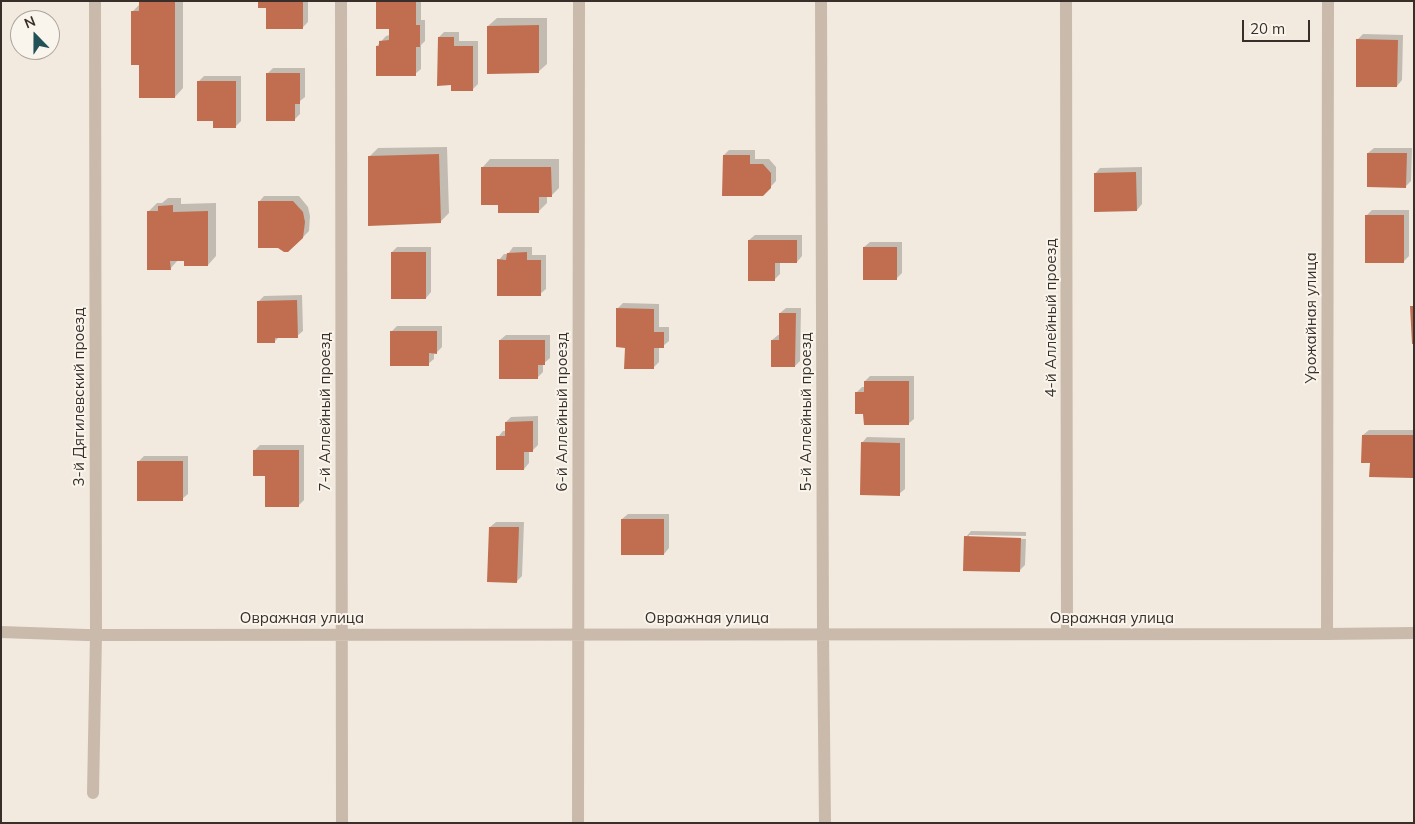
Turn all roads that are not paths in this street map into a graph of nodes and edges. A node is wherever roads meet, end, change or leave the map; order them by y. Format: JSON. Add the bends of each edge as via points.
{"nodes":[{"id":1,"x":95,"y":1,"type":"edge"},
{"id":2,"x":341,"y":1,"type":"edge"},
{"id":3,"x":580,"y":1,"type":"edge"},
{"id":4,"x":821,"y":1,"type":"edge"},
{"id":5,"x":1066,"y":1,"type":"edge"},
{"id":6,"x":1328,"y":1,"type":"edge"},
{"id":7,"x":1,"y":632,"type":"edge"},
{"id":8,"x":1414,"y":632,"type":"edge"},
{"id":9,"x":822,"y":634,"type":"junction"},
{"id":10,"x":1067,"y":634,"type":"junction"},
{"id":11,"x":1327,"y":634,"type":"junction"},
{"id":12,"x":96,"y":635,"type":"junction"},
{"id":13,"x":341,"y":635,"type":"junction"},
{"id":14,"x":577,"y":635,"type":"junction"},
{"id":15,"x":93,"y":793,"type":"dead end"},
{"id":16,"x":342,"y":823,"type":"edge"},
{"id":17,"x":578,"y":823,"type":"edge"},
{"id":18,"x":825,"y":823,"type":"edge"}],
"edges":[{"from":1,"to":12,"type":"street","name":"3-й Дягилевский проезд"},
{"from":2,"to":13,"type":"street","name":"7-й Аллейный проезд"},
{"from":3,"to":14,"type":"street","name":"6-й Аллейный проезд"},
{"from":4,"to":9,"type":"street","name":"5-й Аллейный проезд"},
{"from":5,"to":10,"type":"street","name":"4-й Аллейный проезд"},
{"from":6,"to":11,"type":"street","name":"Урожайная улица"},
{"from":7,"to":12,"type":"street","name":"Овражная улица"},
{"from":8,"to":11,"type":"street","name":"Овражная улица"},
{"from":9,"to":10,"type":"street","name":"Овражная улица"},
{"from":9,"to":14,"type":"street","name":"Овражная улица"},
{"from":9,"to":18,"type":"street","name":"5-й Аллейный проезд"},
{"from":10,"to":11,"type":"street","name":"Овражная улица"},
{"from":12,"to":13,"type":"street","name":"Овражная улица"},
{"from":12,"to":15,"type":"street","name":"3-й Дягилевский проезд"},
{"from":13,"to":14,"type":"street","name":"Овражная улица"},
{"from":13,"to":16,"type":"street","name":"7-й Аллейный проезд"},
{"from":14,"to":17,"type":"street","name":"6-й Аллейный проезд"}]}
